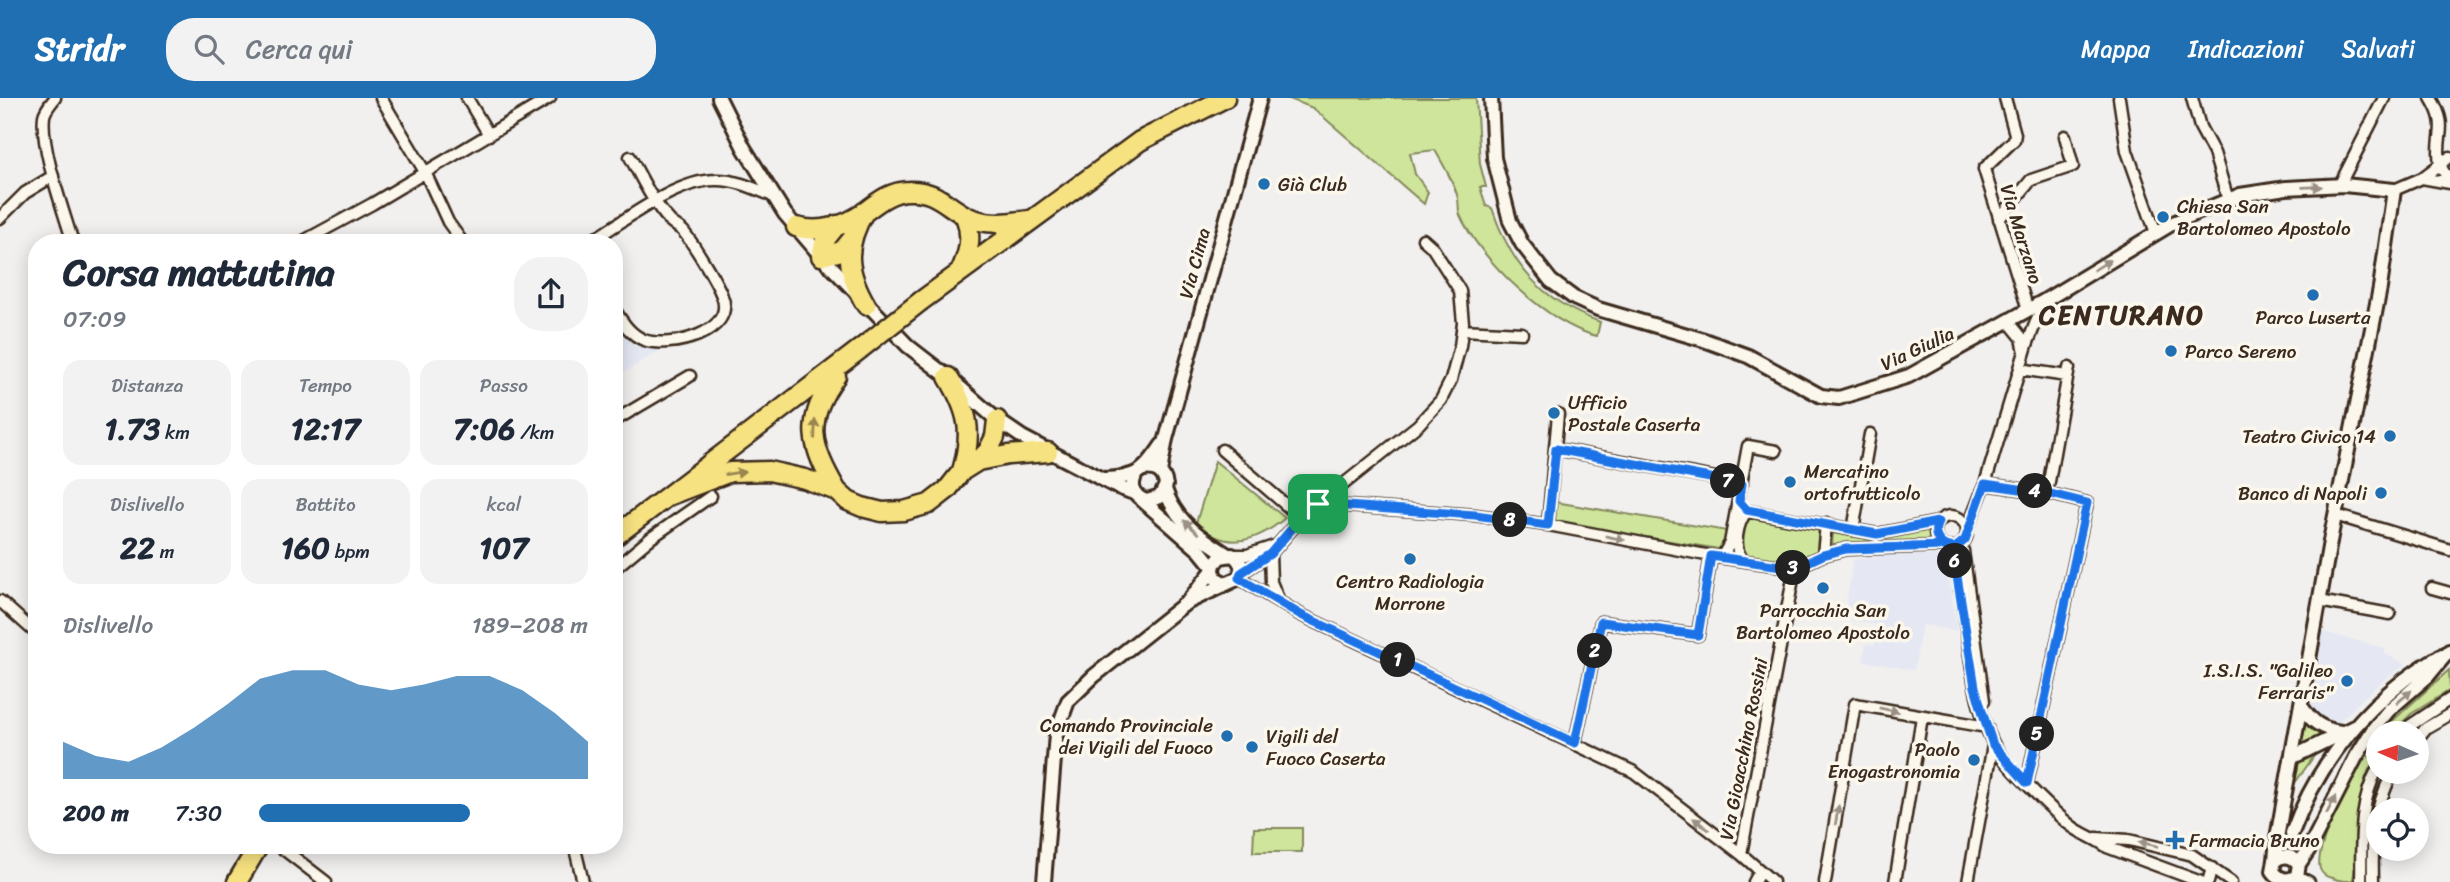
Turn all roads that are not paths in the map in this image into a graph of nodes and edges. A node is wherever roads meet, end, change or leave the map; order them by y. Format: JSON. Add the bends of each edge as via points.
{"nodes":[{"id":1,"x":55,"y":98,"type":"edge"},
{"id":2,"x":381,"y":98,"type":"edge"},
{"id":3,"x":467,"y":98,"type":"edge"},
{"id":4,"x":550,"y":98,"type":"edge"},
{"id":5,"x":719,"y":98,"type":"edge"},
{"id":6,"x":1225,"y":98,"type":"edge"},
{"id":7,"x":1260,"y":98,"type":"edge"},
{"id":8,"x":1491,"y":98,"type":"edge"},
{"id":9,"x":2005,"y":98,"type":"edge"},
{"id":10,"x":2119,"y":98,"type":"edge"},
{"id":11,"x":2192,"y":98,"type":"edge"},
{"id":12,"x":2384,"y":98,"type":"edge"},
{"id":13,"x":2431,"y":98,"type":"edge"},
{"id":14,"x":489,"y":135,"type":"junction"},
{"id":15,"x":2065,"y":136,"type":"dead end"},
{"id":16,"x":2450,"y":157,"type":"edge"},
{"id":17,"x":630,"y":158,"type":"dead end"},
{"id":18,"x":2440,"y":164,"type":"junction"},
{"id":19,"x":425,"y":172,"type":"junction"},
{"id":20,"x":53,"y":176,"type":"junction"},
{"id":21,"x":2421,"y":178,"type":"junction"},
{"id":22,"x":2450,"y":183,"type":"edge"},
{"id":23,"x":2339,"y":186,"type":"junction"},
{"id":24,"x":2394,"y":190,"type":"junction"},
{"id":25,"x":773,"y":196,"type":"junction"},
{"id":26,"x":2228,"y":200,"type":"junction"},
{"id":27,"x":656,"y":202,"type":"junction"},
{"id":28,"x":864,"y":212,"type":"junction"},
{"id":29,"x":965,"y":216,"type":"junction"},
{"id":30,"x":0,"y":218,"type":"edge"},
{"id":31,"x":1032,"y":219,"type":"junction"},
{"id":32,"x":1999,"y":219,"type":"junction"},
{"id":33,"x":837,"y":225,"type":"junction"},
{"id":34,"x":796,"y":227,"type":"junction"},
{"id":35,"x":2156,"y":233,"type":"junction"},
{"id":36,"x":70,"y":234,"type":"edge"},
{"id":37,"x":317,"y":234,"type":"edge"},
{"id":38,"x":457,"y":234,"type":"edge"},
{"id":39,"x":603,"y":234,"type":"edge"},
{"id":40,"x":852,"y":239,"type":"junction"},
{"id":41,"x":1423,"y":239,"type":"dead end"},
{"id":42,"x":821,"y":257,"type":"junction"},
{"id":43,"x":960,"y":272,"type":"junction"},
{"id":44,"x":2044,"y":301,"type":"junction"},
{"id":45,"x":866,"y":305,"type":"junction"},
{"id":46,"x":2028,"y":310,"type":"junction"},
{"id":47,"x":2009,"y":321,"type":"junction"},
{"id":48,"x":623,"y":322,"type":"edge"},
{"id":49,"x":1462,"y":330,"type":"junction"},
{"id":50,"x":1522,"y":333,"type":"dead end"},
{"id":51,"x":2025,"y":352,"type":"junction"},
{"id":52,"x":853,"y":354,"type":"junction"},
{"id":53,"x":2021,"y":369,"type":"junction"},
{"id":54,"x":690,"y":376,"type":"dead end"},
{"id":55,"x":948,"y":377,"type":"junction"},
{"id":56,"x":1558,"y":414,"type":"dead end"},
{"id":57,"x":623,"y":416,"type":"edge"},
{"id":58,"x":997,"y":420,"type":"junction"},
{"id":59,"x":1870,"y":433,"type":"dead end"},
{"id":60,"x":1166,"y":439,"type":"junction"},
{"id":61,"x":1556,"y":449,"type":"junction"},
{"id":62,"x":1222,"y":450,"type":"dead end"},
{"id":63,"x":1776,"y":450,"type":"dead end"},
{"id":64,"x":1048,"y":452,"type":"junction"},
{"id":65,"x":973,"y":454,"type":"junction"},
{"id":66,"x":1139,"y":472,"type":"junction"},
{"id":67,"x":1160,"y":472,"type":"junction"},
{"id":68,"x":1103,"y":480,"type":"junction"},
{"id":69,"x":1742,"y":484,"type":"junction"},
{"id":70,"x":1985,"y":484,"type":"junction"},
{"id":71,"x":1165,"y":489,"type":"junction"},
{"id":72,"x":837,"y":491,"type":"junction"},
{"id":73,"x":2047,"y":493,"type":"junction"},
{"id":74,"x":670,"y":495,"type":"junction"},
{"id":75,"x":711,"y":496,"type":"dead end"},
{"id":76,"x":1138,"y":496,"type":"junction"},
{"id":77,"x":1739,"y":501,"type":"junction"},
{"id":78,"x":1318,"y":504,"type":"junction"},
{"id":79,"x":1976,"y":504,"type":"junction"},
{"id":80,"x":1747,"y":510,"type":"junction"},
{"id":81,"x":1953,"y":515,"type":"junction"},
{"id":82,"x":2334,"y":516,"type":"junction"},
{"id":83,"x":1301,"y":518,"type":"junction"},
{"id":84,"x":1938,"y":522,"type":"junction"},
{"id":85,"x":1826,"y":524,"type":"junction"},
{"id":86,"x":1548,"y":525,"type":"junction"},
{"id":87,"x":623,"y":530,"type":"edge"},
{"id":88,"x":1853,"y":530,"type":"junction"},
{"id":89,"x":1967,"y":530,"type":"junction"},
{"id":90,"x":1962,"y":544,"type":"junction"},
{"id":91,"x":1947,"y":547,"type":"junction"},
{"id":92,"x":1272,"y":550,"type":"junction"},
{"id":93,"x":2450,"y":550,"type":"edge"},
{"id":94,"x":1230,"y":555,"type":"junction"},
{"id":95,"x":1823,"y":555,"type":"junction"},
{"id":96,"x":1716,"y":557,"type":"junction"},
{"id":97,"x":623,"y":561,"type":"edge"},
{"id":98,"x":1743,"y":561,"type":"junction"},
{"id":99,"x":1213,"y":568,"type":"junction"},
{"id":100,"x":1795,"y":568,"type":"junction"},
{"id":101,"x":1240,"y":575,"type":"junction"},
{"id":102,"x":1226,"y":584,"type":"junction"},
{"id":103,"x":2432,"y":589,"type":"dead end"},
{"id":104,"x":2450,"y":593,"type":"edge"},
{"id":105,"x":0,"y":601,"type":"edge"},
{"id":106,"x":1279,"y":601,"type":"junction"},
{"id":107,"x":2323,"y":601,"type":"junction"},
{"id":108,"x":1186,"y":603,"type":"junction"},
{"id":109,"x":2390,"y":614,"type":"dead end"},
{"id":110,"x":28,"y":626,"type":"edge"},
{"id":111,"x":2449,"y":651,"type":"edge"},
{"id":112,"x":2450,"y":699,"type":"edge"},
{"id":113,"x":2301,"y":706,"type":"junction"},
{"id":114,"x":2450,"y":714,"type":"edge"},
{"id":115,"x":1922,"y":717,"type":"junction"},
{"id":116,"x":2417,"y":721,"type":"edge"},
{"id":117,"x":1986,"y":723,"type":"junction"},
{"id":118,"x":2354,"y":727,"type":"junction"},
{"id":119,"x":2429,"y":727,"type":"edge"},
{"id":120,"x":2341,"y":732,"type":"junction"},
{"id":121,"x":1575,"y":743,"type":"junction"},
{"id":122,"x":1993,"y":745,"type":"junction"},
{"id":123,"x":2291,"y":758,"type":"junction"},
{"id":124,"x":2027,"y":783,"type":"junction"},
{"id":125,"x":2370,"y":784,"type":"edge"},
{"id":126,"x":2387,"y":784,"type":"edge"},
{"id":127,"x":2291,"y":833,"type":"tunnel mouth"},
{"id":128,"x":2095,"y":838,"type":"junction"},
{"id":129,"x":253,"y":854,"type":"edge"},
{"id":130,"x":290,"y":854,"type":"edge"},
{"id":131,"x":576,"y":854,"type":"edge"},
{"id":132,"x":1741,"y":854,"type":"junction"},
{"id":133,"x":2212,"y":868,"type":"junction"},
{"id":134,"x":1760,"y":871,"type":"junction"},
{"id":135,"x":2273,"y":871,"type":"edge"},
{"id":136,"x":2296,"y":877,"type":"edge"},
{"id":137,"x":237,"y":882,"type":"edge"},
{"id":138,"x":326,"y":882,"type":"edge"},
{"id":139,"x":583,"y":882,"type":"edge"},
{"id":140,"x":1044,"y":882,"type":"edge"},
{"id":141,"x":1754,"y":882,"type":"edge"},
{"id":142,"x":1773,"y":882,"type":"edge"},
{"id":143,"x":1825,"y":882,"type":"edge"},
{"id":144,"x":1895,"y":882,"type":"edge"},
{"id":145,"x":1968,"y":882,"type":"edge"},
{"id":146,"x":2201,"y":882,"type":"edge"},
{"id":147,"x":2208,"y":882,"type":"edge"},
{"id":148,"x":2231,"y":882,"type":"edge"},
{"id":149,"x":2361,"y":882,"type":"edge"},
{"id":150,"x":2374,"y":882,"type":"edge"}],
"edges":[{"from":1,"to":20,"type":"street","via":[[44,114]]},
{"from":2,"to":19,"type":"street"},
{"from":3,"to":14,"type":"street"},
{"from":4,"to":14,"type":"street"},
{"from":5,"to":25,"type":"main road"},
{"from":6,"to":31,"type":"highway","via":[[1140,141]]},
{"from":7,"to":60,"type":"main road","name":"Via Cima"},
{"from":8,"to":47,"type":"main road","name":"Via Giulia","via":[[1500,189],[1522,244],[1562,290],[1598,309],[1748,356],[1821,396],[1839,398],[1909,376]]},
{"from":9,"to":32,"type":"street","name":"Via Marzano","via":[[2014,140],[1984,169]]},
{"from":10,"to":35,"type":"street","via":[[2127,151]]},
{"from":11,"to":26,"type":"street"},
{"from":12,"to":23,"type":"street"},
{"from":13,"to":18,"type":"street","via":[[2442,124]]},
{"from":14,"to":19,"type":"street"},
{"from":15,"to":32,"type":"street","via":[[2073,166],[2031,180]]},
{"from":16,"to":18,"type":"street"},
{"from":17,"to":27,"type":"street"},
{"from":18,"to":21,"type":"street"},
{"from":18,"to":22,"type":"street"},
{"from":19,"to":37,"type":"street"},
{"from":19,"to":38,"type":"street"},
{"from":20,"to":30,"type":"street","via":[[25,193]]},
{"from":20,"to":36,"type":"street"},
{"from":21,"to":22,"type":"street"},
{"from":21,"to":24,"type":"street"},
{"from":23,"to":24,"type":"main road","name":"Via Giulia"},
{"from":26,"to":23,"type":"main road","name":"Via Giulia","one_way":true,"via":[[2286,188]]},
{"from":24,"to":82,"type":"main road","via":[[2380,288]]},
{"from":25,"to":27,"type":"street","via":[[715,180],[693,184]]},
{"from":25,"to":34,"type":"main road"},
{"from":26,"to":35,"type":"main road","name":"Via Giulia"},
{"from":27,"to":39,"type":"street"},
{"from":27,"to":48,"type":"street","via":[[686,234],[723,296],[725,308],[712,327],[688,339],[664,343],[643,340]]},
{"from":28,"to":29,"type":"highway","via":[[876,202],[906,191],[926,192]]},
{"from":28,"to":33,"type":"highway"},
{"from":28,"to":40,"type":"highway"},
{"from":29,"to":31,"type":"highway","via":[[1007,223]]},
{"from":29,"to":43,"type":"highway","via":[[970,238]]},
{"from":31,"to":43,"type":"highway"},
{"from":32,"to":46,"type":"street","name":"Via Marzano"},
{"from":33,"to":34,"type":"highway","via":[[821,230]]},
{"from":33,"to":42,"type":"highway","via":[[825,240]]},
{"from":34,"to":42,"type":"main road"},
{"from":44,"to":35,"type":"main road","name":"Via Giulia","one_way":true},
{"from":40,"to":42,"type":"highway","via":[[842,251]]},
{"from":40,"to":45,"type":"highway","via":[[849,262],[853,283]]},
{"from":41,"to":49,"type":"street","via":[[1461,291]]},
{"from":42,"to":45,"type":"main road"},
{"from":43,"to":52,"type":"highway","bridge":true},
{"from":44,"to":46,"type":"main road","name":"Via Giulia"},
{"from":44,"to":51,"type":"street"},
{"from":45,"to":55,"type":"main road"},
{"from":46,"to":47,"type":"main road","name":"Via Giulia"},
{"from":47,"to":51,"type":"street","via":[[2022,338]]},
{"from":49,"to":50,"type":"street"},
{"from":49,"to":78,"type":"street","via":[[1451,380],[1441,400],[1418,425]]},
{"from":51,"to":53,"type":"street"},
{"from":72,"to":52,"type":"highway","one_way":true,"via":[[817,453],[813,428],[821,396]]},
{"from":52,"to":74,"type":"highway"},
{"from":53,"to":70,"type":"street"},
{"from":53,"to":73,"type":"street","via":[[2068,372]]},
{"from":54,"to":57,"type":"street"},
{"from":55,"to":58,"type":"main road"},
{"from":55,"to":65,"type":"highway","via":[[966,411]]},
{"from":56,"to":61,"type":"street"},
{"from":58,"to":64,"type":"main road"},
{"from":58,"to":65,"type":"highway","via":[[988,451]]},
{"from":59,"to":88,"type":"street"},
{"from":60,"to":66,"type":"main road","name":"Via Cima"},
{"from":60,"to":67,"type":"main road","name":"Via Cima"},
{"from":61,"to":69,"type":"street"},
{"from":61,"to":86,"type":"street"},
{"from":62,"to":83,"type":"street"},
{"from":63,"to":69,"type":"street","via":[[1748,446]]},
{"from":64,"to":65,"type":"highway"},
{"from":64,"to":68,"type":"main road"},
{"from":65,"to":72,"type":"highway","via":[[947,490],[929,504],[904,511],[862,507]]},
{"from":66,"to":67,"type":"main road"},
{"from":66,"to":68,"type":"main road"},
{"from":66,"to":76,"type":"main road","via":[[1132,484]]},
{"from":67,"to":71,"type":"main road"},
{"from":68,"to":76,"type":"main road"},
{"from":69,"to":77,"type":"street"},
{"from":70,"to":73,"type":"street"},
{"from":70,"to":79,"type":"street"},
{"from":71,"to":76,"type":"main road","via":[[1156,500]]},
{"from":94,"to":71,"type":"main road","one_way":true,"via":[[1185,523]]},
{"from":74,"to":72,"type":"highway","one_way":true,"via":[[730,472],[769,471]]},
{"from":73,"to":124,"type":"street","via":[[2087,503]]},
{"from":74,"to":87,"type":"highway"},
{"from":75,"to":97,"type":"street"},
{"from":76,"to":99,"type":"main road"},
{"from":77,"to":80,"type":"street"},
{"from":77,"to":96,"type":"street","via":[[1728,548]]},
{"from":78,"to":83,"type":"street"},
{"from":78,"to":86,"type":"street"},
{"from":79,"to":81,"type":"street"},
{"from":79,"to":89,"type":"street"},
{"from":80,"to":85,"type":"street"},
{"from":80,"to":98,"type":"street","via":[[1740,522],[1737,547]]},
{"from":81,"to":84,"type":"street"},
{"from":81,"to":89,"type":"street","via":[[1963,520]]},
{"from":82,"to":93,"type":"street"},
{"from":82,"to":107,"type":"main road"},
{"from":83,"to":92,"type":"street"},
{"from":84,"to":88,"type":"street","via":[[1877,534]]},
{"from":84,"to":91,"type":"street","via":[[1936,538]]},
{"from":85,"to":88,"type":"street"},
{"from":85,"to":95,"type":"street"},
{"from":86,"to":96,"type":"street","one_way":true},
{"from":89,"to":90,"type":"street"},
{"from":90,"to":91,"type":"street"},
{"from":90,"to":117,"type":"street"},
{"from":91,"to":95,"type":"street","via":[[1846,549]]},
{"from":91,"to":117,"type":"street"},
{"from":92,"to":94,"type":"street"},
{"from":92,"to":101,"type":"street"},
{"from":92,"to":106,"type":"street","via":[[1271,582]]},
{"from":94,"to":99,"type":"main road","via":[[1217,558]]},
{"from":94,"to":101,"type":"main road","via":[[1239,560]]},
{"from":95,"to":100,"type":"street"},
{"from":96,"to":98,"type":"street"},
{"from":96,"to":121,"type":"street","via":[[1698,635],[1601,622]]},
{"from":98,"to":100,"type":"street"},
{"from":99,"to":102,"type":"main road","via":[[1215,578]]},
{"from":99,"to":108,"type":"main road"},
{"from":100,"to":132,"type":"street","name":"Via Gioacchino Rossini"},
{"from":101,"to":102,"type":"main road"},
{"from":101,"to":106,"type":"street"},
{"from":102,"to":108,"type":"main road"},
{"from":103,"to":104,"type":"street"},
{"from":105,"to":110,"type":"street"},
{"from":106,"to":121,"type":"street"},
{"from":107,"to":109,"type":"street"},
{"from":107,"to":113,"type":"main road"},
{"from":108,"to":140,"type":"main road","via":[[1068,701],[1056,734]]},
{"from":111,"to":118,"type":"main road","via":[[2400,682]]},
{"from":136,"to":111,"type":"main road","one_way":true,"via":[[2374,728]]},
{"from":112,"to":116,"type":"street"},
{"from":113,"to":120,"type":"main road","via":[[2319,726]]},
{"from":113,"to":123,"type":"main road"},
{"from":114,"to":119,"type":"street"},
{"from":115,"to":117,"type":"street"},
{"from":143,"to":115,"type":"street","one_way":true,"via":[[1855,704]]},
{"from":115,"to":144,"type":"street"},
{"from":117,"to":122,"type":"street"},
{"from":118,"to":120,"type":"main road"},
{"from":118,"to":127,"type":"main road","via":[[2299,812]]},
{"from":120,"to":123,"type":"main road"},
{"from":132,"to":121,"type":"street","one_way":true,"via":[[1634,772]]},
{"from":122,"to":124,"type":"street"},
{"from":122,"to":145,"type":"street"},
{"from":123,"to":135,"type":"main road"},
{"from":124,"to":128,"type":"street","via":[[2072,827]]},
{"from":125,"to":149,"type":"street","via":[[2362,808]]},
{"from":126,"to":150,"type":"street","via":[[2374,822]]},
{"from":133,"to":128,"type":"street","one_way":true,"via":[[2192,855],[2162,847],[2129,839]]},
{"from":128,"to":146,"type":"street","via":[[2107,847]]},
{"from":129,"to":137,"type":"highway"},
{"from":130,"to":138,"type":"street"},
{"from":131,"to":139,"type":"street"},
{"from":132,"to":134,"type":"street"},
{"from":133,"to":147,"type":"street"},
{"from":133,"to":148,"type":"street"},
{"from":134,"to":141,"type":"street"},
{"from":134,"to":142,"type":"street"},
{"from":135,"to":136,"type":"main road","via":[[2277,876]]},
{"from":135,"to":136,"type":"main road","via":[[2287,856],[2295,859]]}]}
